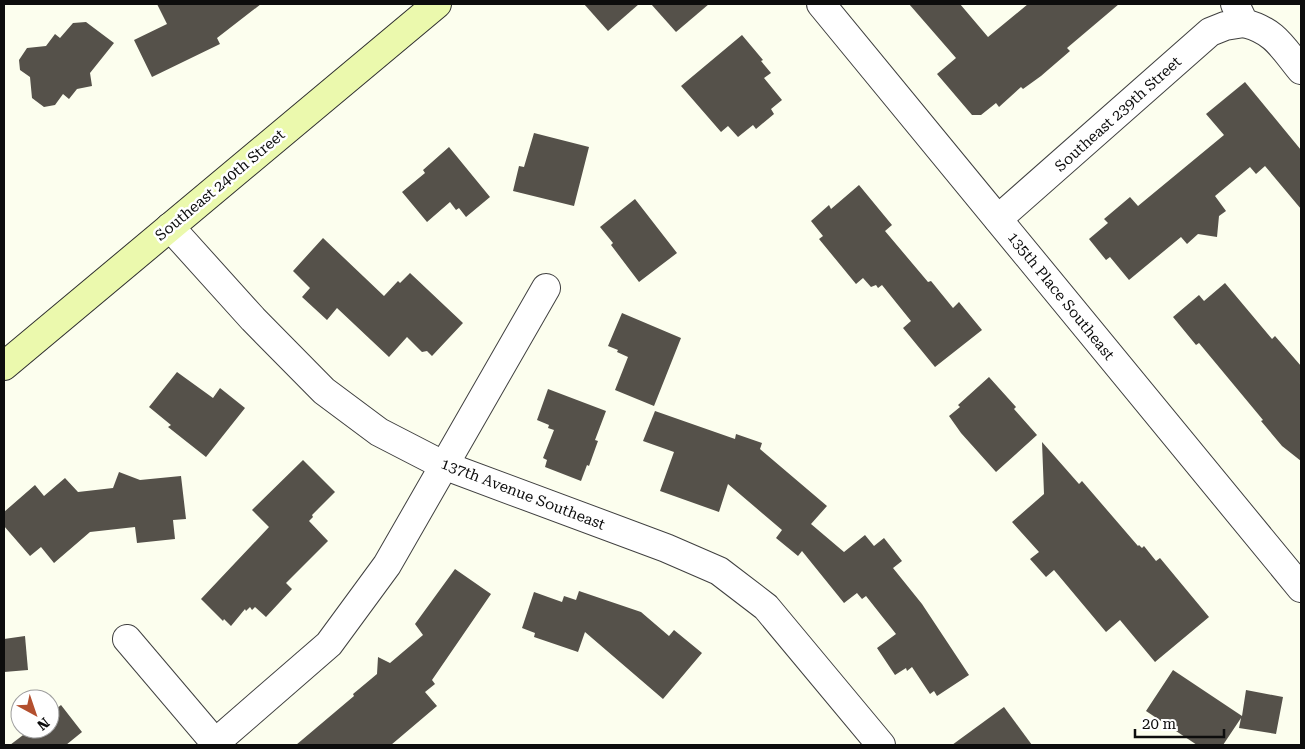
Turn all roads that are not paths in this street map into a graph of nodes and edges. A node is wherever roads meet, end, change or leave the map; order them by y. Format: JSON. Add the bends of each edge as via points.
{"nodes":[{"id":1,"x":437,"y":4,"type":"edge"},
{"id":2,"x":821,"y":4,"type":"edge"},
{"id":3,"x":1239,"y":13,"type":"edge"},
{"id":4,"x":1301,"y":70,"type":"edge"},
{"id":5,"x":998,"y":219,"type":"junction"},
{"id":6,"x":170,"y":227,"type":"junction"},
{"id":7,"x":546,"y":288,"type":"dead end"},
{"id":8,"x":4,"y":366,"type":"edge"},
{"id":9,"x":443,"y":465,"type":"junction"},
{"id":10,"x":1301,"y":588,"type":"edge"},
{"id":11,"x":127,"y":639,"type":"dead end"},
{"id":12,"x":216,"y":744,"type":"edge"},
{"id":13,"x":881,"y":745,"type":"edge"}],
"edges":[{"from":1,"to":6,"type":"main road","name":"Southeast 240th Street"},
{"from":2,"to":5,"type":"street","name":"135th Place Southeast"},
{"from":3,"to":4,"type":"street","via":[[1272,34]]},
{"from":3,"to":5,"type":"street","name":"Southeast 239th Street","via":[[1225,26],[1210,32]]},
{"from":5,"to":10,"type":"street","name":"135th Place Southeast"},
{"from":6,"to":8,"type":"main road","name":"Southeast 240th Street"},
{"from":6,"to":9,"type":"street","name":"137th Avenue Southeast","via":[[324,391],[379,432]]},
{"from":7,"to":9,"type":"street"},
{"from":9,"to":12,"type":"street","via":[[387,565],[329,644]]},
{"from":9,"to":13,"type":"street","name":"137th Avenue Southeast","via":[[719,571],[766,607]]},
{"from":11,"to":12,"type":"street"}]}
